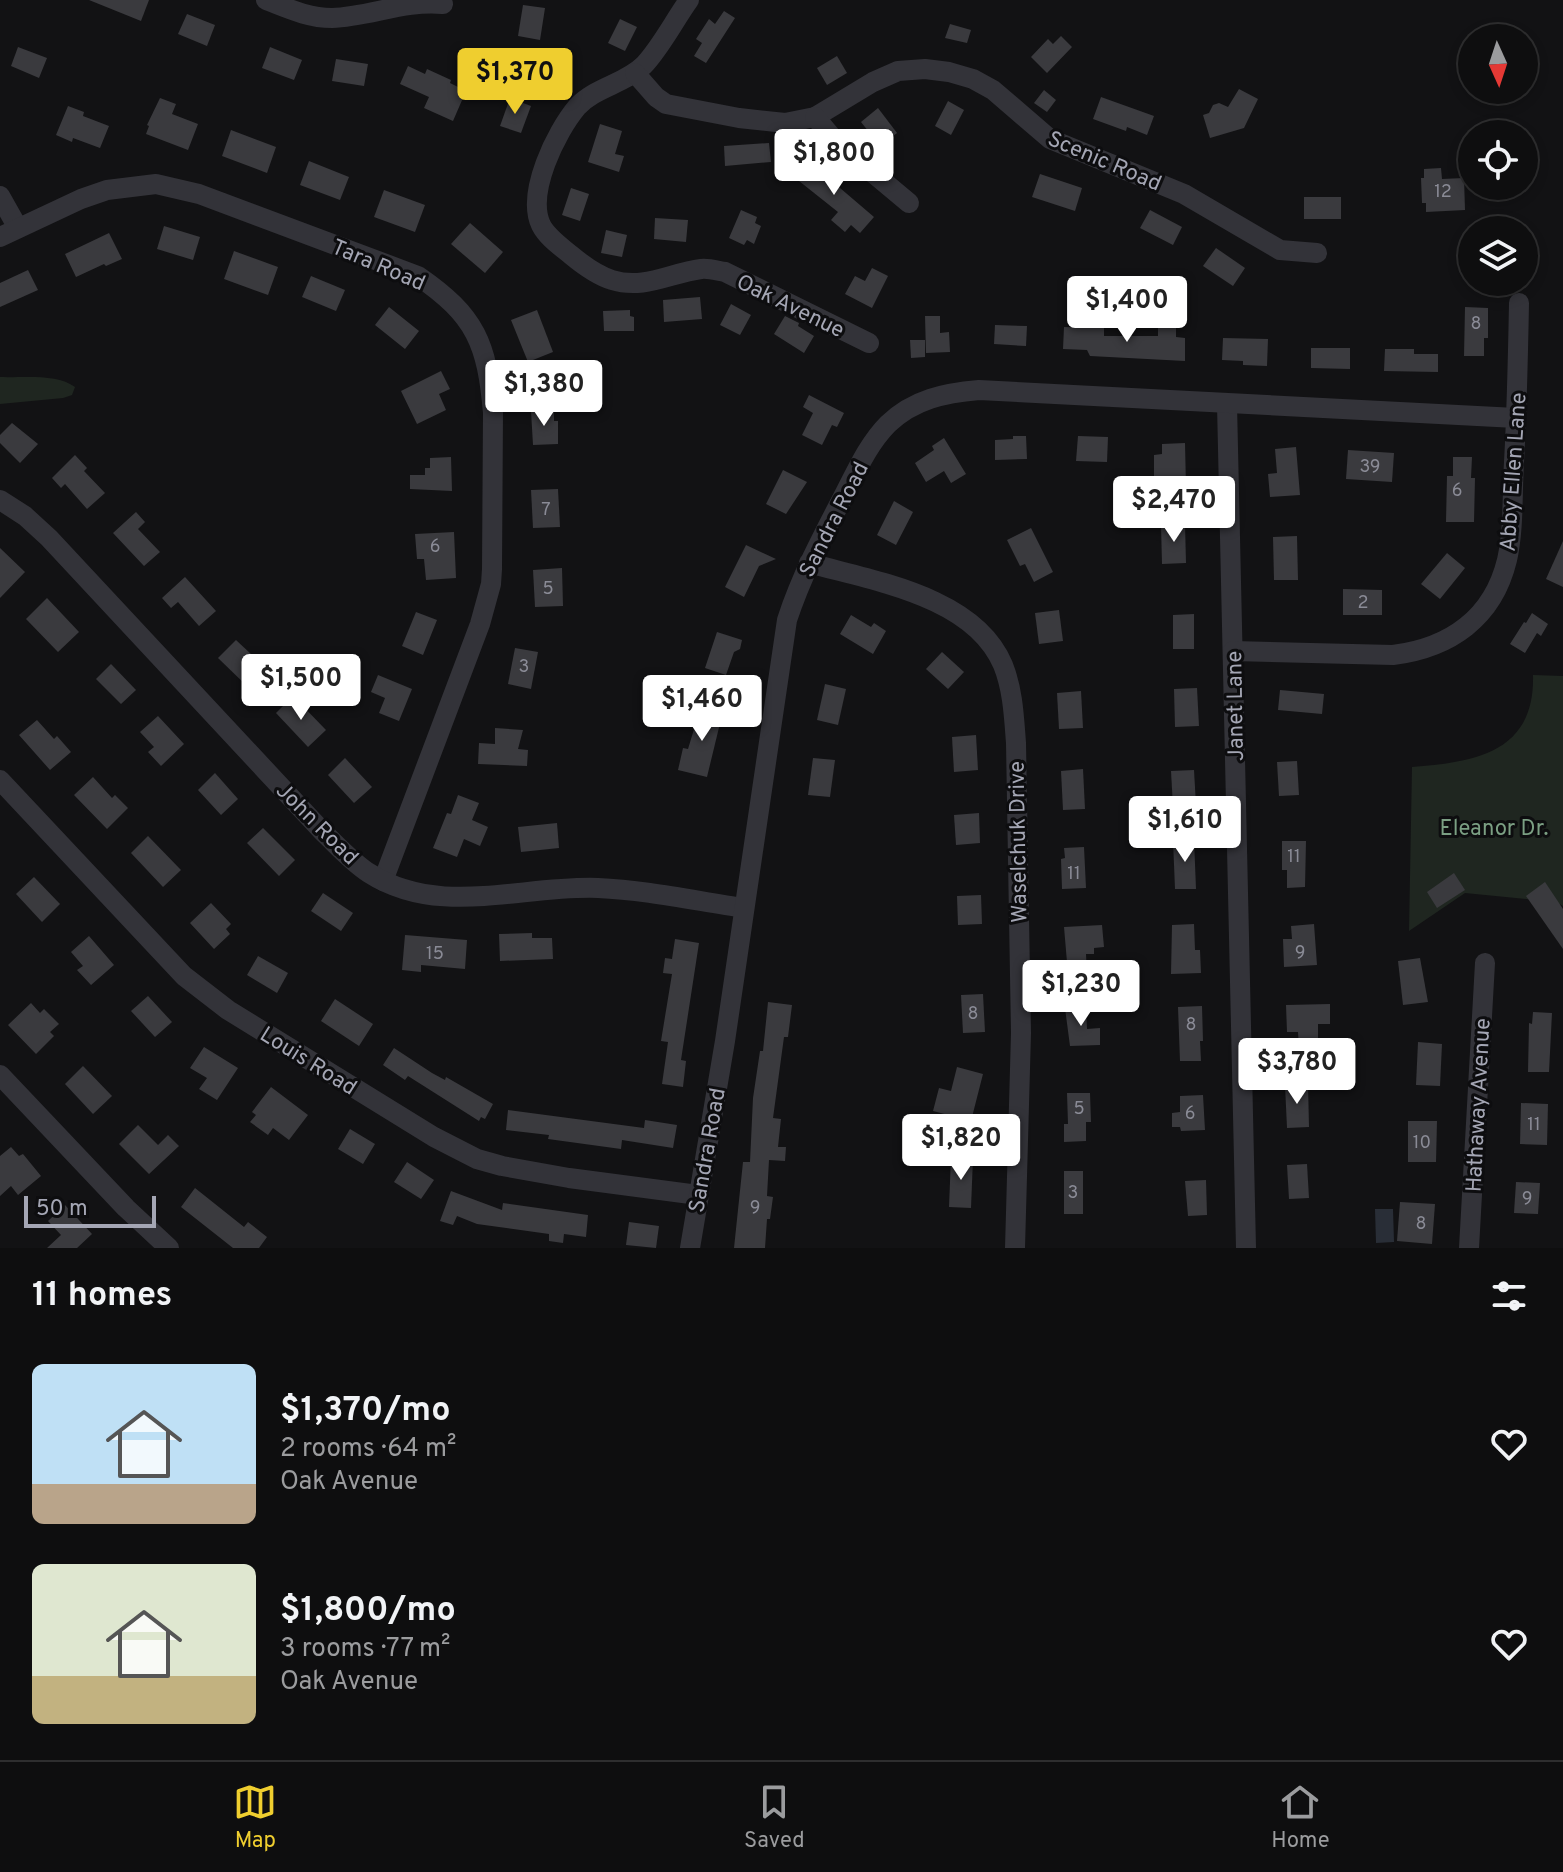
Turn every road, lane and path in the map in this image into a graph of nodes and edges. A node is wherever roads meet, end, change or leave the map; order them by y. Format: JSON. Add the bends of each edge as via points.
{"nodes":[{"id":1,"x":266,"y":0,"type":"edge"},
{"id":2,"x":689,"y":0,"type":"edge"},
{"id":3,"x":443,"y":4,"type":"dead end"},
{"id":4,"x":635,"y":73,"type":"junction"},
{"id":5,"x":815,"y":117,"type":"junction"},
{"id":6,"x":0,"y":196,"type":"edge"},
{"id":7,"x":909,"y":203,"type":"dead end"},
{"id":8,"x":9,"y":233,"type":"edge"},
{"id":9,"x":1317,"y":253,"type":"dead end"},
{"id":10,"x":1519,"y":303,"type":"dead end"},
{"id":11,"x":869,"y":343,"type":"dead end"},
{"id":12,"x":1227,"y":404,"type":"junction"},
{"id":13,"x":1516,"y":418,"type":"junction"},
{"id":14,"x":0,"y":500,"type":"edge"},
{"id":15,"x":809,"y":563,"type":"junction"},
{"id":16,"x":1233,"y":651,"type":"junction"},
{"id":17,"x":0,"y":780,"type":"edge"},
{"id":18,"x":383,"y":881,"type":"junction"},
{"id":19,"x":744,"y":908,"type":"junction"},
{"id":20,"x":1485,"y":963,"type":"dead end"},
{"id":21,"x":0,"y":1075,"type":"edge"},
{"id":22,"x":698,"y":1195,"type":"junction"},
{"id":23,"x":169,"y":1248,"type":"edge"},
{"id":24,"x":690,"y":1248,"type":"edge"},
{"id":25,"x":1015,"y":1248,"type":"edge"},
{"id":26,"x":1246,"y":1248,"type":"edge"},
{"id":27,"x":1469,"y":1248,"type":"edge"}],
"edges":[{"from":1,"to":3,"type":"street","via":[[332,18],[424,1]]},
{"from":2,"to":4,"type":"street","name":"Oak Avenue"},
{"from":4,"to":5,"type":"street","name":"Scenic Road","via":[[666,104],[785,123]]},
{"from":4,"to":11,"type":"street","name":"Oak Avenue","via":[[578,106],[554,144],[537,199],[545,233],[585,266],[614,281],[651,283],[703,269],[725,272]]},
{"from":5,"to":7,"type":"street","via":[[836,142]]},
{"from":5,"to":9,"type":"street","name":"Scenic Road","via":[[898,71],[949,72],[993,90],[1050,139],[1184,194],[1280,250]]},
{"from":6,"to":8,"type":"street"},
{"from":8,"to":18,"type":"street","name":"Tara Road","via":[[107,190],[179,187],[418,276],[463,313],[486,362],[493,413],[491,584]]},
{"from":10,"to":13,"type":"street","name":"Abby Ellen Lane"},
{"from":12,"to":13,"type":"street","name":"Sandra Road"},
{"from":12,"to":15,"type":"street","name":"Sandra Road","via":[[979,390],[921,401],[888,424],[873,443]]},
{"from":12,"to":16,"type":"street","name":"Janet Lane"},
{"from":13,"to":16,"type":"street","name":"Abby Ellen Lane","via":[[1502,578],[1489,601],[1454,637],[1436,647],[1393,655]]},
{"from":14,"to":18,"type":"street","name":"John Road","via":[[49,538],[323,832]]},
{"from":15,"to":19,"type":"street","name":"Sandra Road","via":[[787,620]]},
{"from":15,"to":25,"type":"street","name":"Waselchuk Drive","via":[[901,588],[962,617],[991,645],[1008,680],[1016,743],[1021,1033]]},
{"from":16,"to":26,"type":"street","name":"Janet Lane"},
{"from":17,"to":22,"type":"street","name":"Louis Road","via":[[184,976],[228,1010],[434,1137],[502,1166]]},
{"from":18,"to":19,"type":"street","name":"John Road","via":[[405,891],[450,898],[598,888]]},
{"from":19,"to":22,"type":"street","name":"Sandra Road"},
{"from":20,"to":27,"type":"street","name":"Hathaway Avenue"},
{"from":21,"to":23,"type":"street"},
{"from":22,"to":24,"type":"street","name":"Sandra Road"}]}
